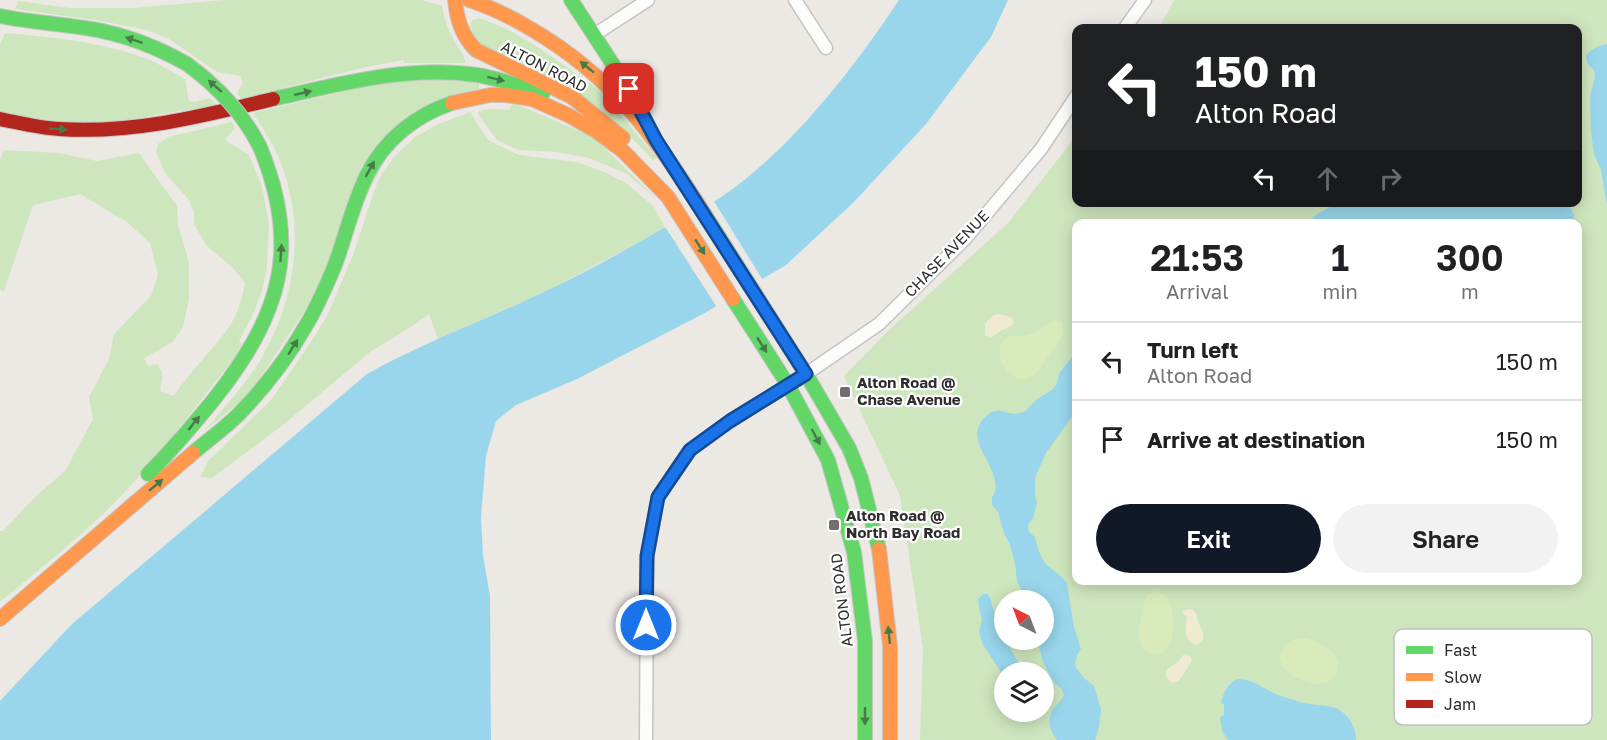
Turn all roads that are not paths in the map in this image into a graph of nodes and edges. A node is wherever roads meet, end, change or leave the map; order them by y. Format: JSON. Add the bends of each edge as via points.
{"nodes":[{"id":1,"x":455,"y":0,"type":"edge"},
{"id":2,"x":469,"y":0,"type":"edge"},
{"id":3,"x":571,"y":0,"type":"edge"},
{"id":4,"x":648,"y":0,"type":"edge"},
{"id":5,"x":795,"y":0,"type":"edge"},
{"id":6,"x":1145,"y":0,"type":"edge"},
{"id":7,"x":1,"y":11,"type":"edge"},
{"id":8,"x":1128,"y":24,"type":"edge"},
{"id":9,"x":594,"y":35,"type":"junction"},
{"id":10,"x":826,"y":48,"type":"dead end"},
{"id":11,"x":1072,"y":102,"type":"edge"},
{"id":12,"x":0,"y":120,"type":"edge"},
{"id":13,"x":609,"y":128,"type":"junction"},
{"id":14,"x":656,"y":140,"type":"junction"},
{"id":15,"x":668,"y":197,"type":"junction"},
{"id":16,"x":806,"y":374,"type":"junction"},
{"id":17,"x":789,"y":385,"type":"junction"},
{"id":18,"x":0,"y":608,"type":"edge"},
{"id":19,"x":0,"y":619,"type":"edge"},
{"id":20,"x":646,"y":740,"type":"edge"},
{"id":21,"x":865,"y":740,"type":"edge"},
{"id":22,"x":890,"y":740,"type":"edge"}],
"edges":[{"from":1,"to":13,"type":"main road","name":"ALTON ROAD","via":[[461,31],[476,50],[572,97]]},
{"from":14,"to":2,"type":"main road","one_way":true,"via":[[618,95],[574,56],[518,21]]},
{"from":3,"to":9,"type":"main road"},
{"from":4,"to":9,"type":"street"},
{"from":5,"to":10,"type":"street"},
{"from":6,"to":8,"type":"street"},
{"from":18,"to":7,"type":"main road","one_way":true,"bridge":true,"via":[[84,536],[167,455],[216,397],[262,328],[279,275],[282,235],[274,181],[260,147],[246,122],[216,86],[187,64],[131,38]]},
{"from":9,"to":14,"type":"main road"},
{"from":11,"to":16,"type":"street","name":"CHASE AVENUE","via":[[1041,148],[966,238],[879,324]]},
{"from":12,"to":13,"type":"main road","one_way":true,"via":[[65,130],[129,129],[191,119],[362,79],[436,73],[478,75],[520,86],[573,107]]},
{"from":13,"to":15,"type":"main road","name":"ALTON ROAD","via":[[635,148],[653,169]]},
{"from":14,"to":16,"type":"main road"},
{"from":15,"to":17,"type":"main road","name":"ALTON ROAD","one_way":true},
{"from":19,"to":15,"type":"main road","one_way":true,"via":[[238,415],[262,390],[286,358],[320,298],[367,174],[386,146],[412,122],[469,98],[498,95],[532,99],[607,139]]},
{"from":16,"to":17,"type":"street","name":"CHASE AVENUE"},
{"from":22,"to":16,"type":"main road","one_way":true,"via":[[890,645],[879,547],[849,448]]},
{"from":17,"to":20,"type":"street","name":"CHASE AVENUE","via":[[690,450],[658,497],[647,556]]},
{"from":17,"to":21,"type":"main road","name":"ALTON ROAD","one_way":true,"via":[[828,460],[854,552],[865,641]]}]}
